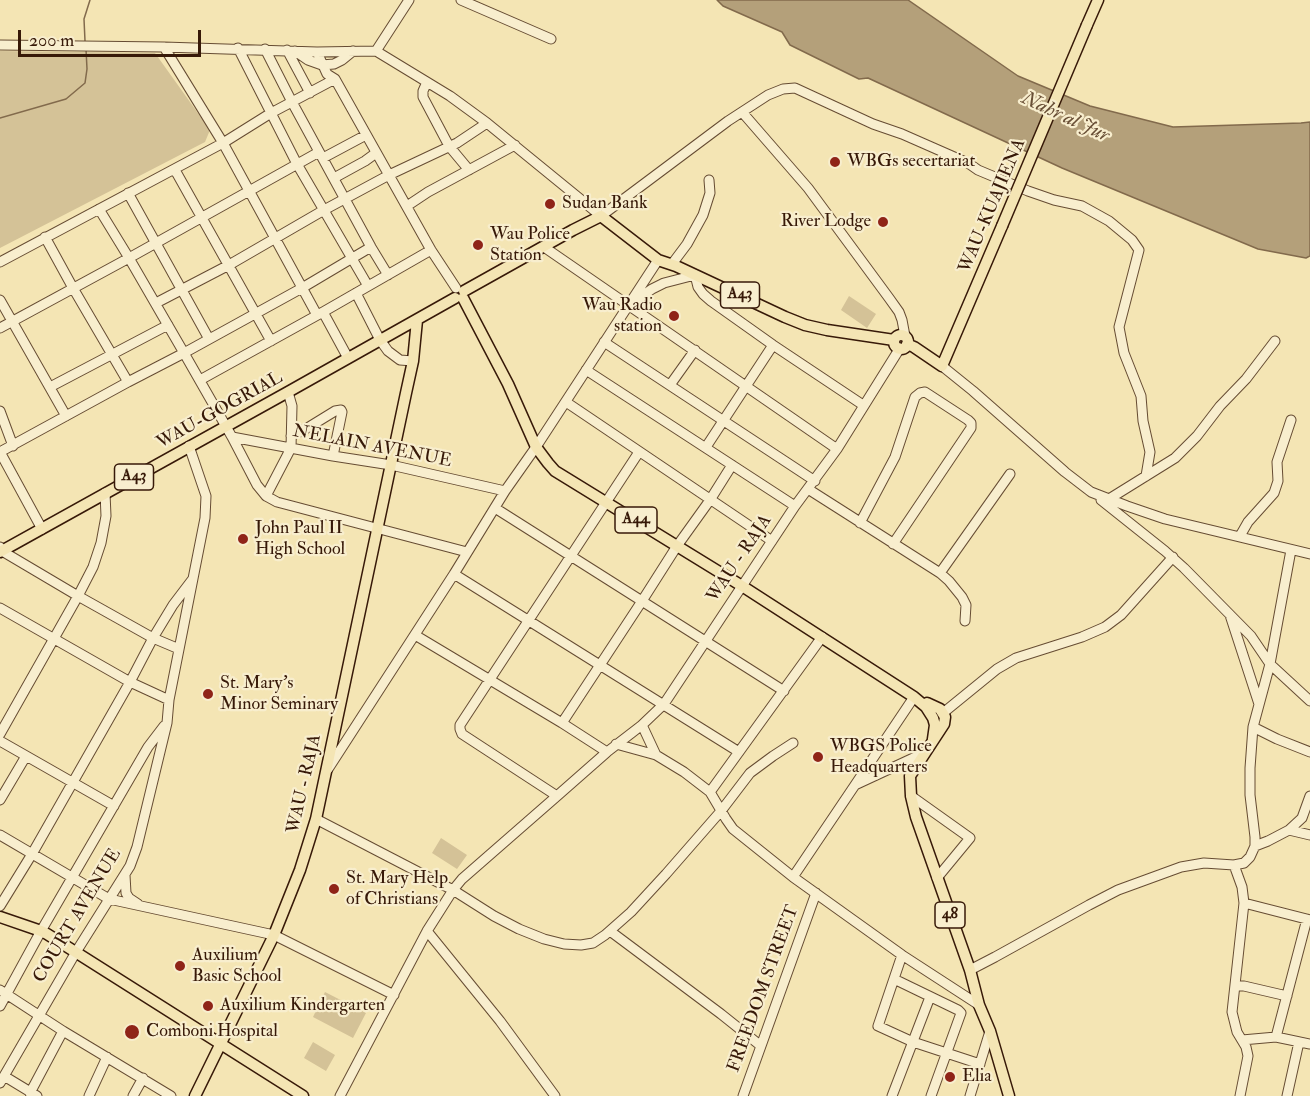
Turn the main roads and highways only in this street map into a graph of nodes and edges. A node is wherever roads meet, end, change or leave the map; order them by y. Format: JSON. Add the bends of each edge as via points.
{"nodes":[{"id":1,"x":1098,"y":0,"type":"edge"},
{"id":2,"x":459,"y":294,"type":"junction"},
{"id":3,"x":417,"y":320,"type":"junction"},
{"id":4,"x":902,"y":342,"type":"joint"},
{"id":5,"x":1,"y":550,"type":"edge"},
{"id":6,"x":926,"y":707,"type":"junction"},
{"id":7,"x":933,"y":739,"type":"junction"},
{"id":8,"x":0,"y":917,"type":"edge"},
{"id":9,"x":220,"y":1043,"type":"junction"},
{"id":10,"x":195,"y":1096,"type":"edge"},
{"id":11,"x":303,"y":1096,"type":"edge"},
{"id":12,"x":1009,"y":1096,"type":"edge"}],
"edges":[{"from":1,"to":4,"type":"main road","name":"WAU-KUAJIENA","number":"A43","bridge":true,"via":[[942,366]]},
{"from":2,"to":3,"type":"main road","name":"WAU-GOGRIAL","number":"A43"},
{"from":2,"to":4,"type":"main road","name":"WAU-GOGRIAL","number":"A43","via":[[601,216],[658,260],[805,325]]},
{"from":2,"to":6,"type":"main road","number":"A44","via":[[508,384],[536,447],[555,471],[742,586]]},
{"from":3,"to":5,"type":"main road","name":"WAU-GOGRIAL","number":"A43"},
{"from":3,"to":9,"type":"main road","name":"WAU - RAJA","via":[[413,361],[316,819],[274,935]]},
{"from":6,"to":7,"type":"main road","via":[[935,725]]},
{"from":6,"to":7,"type":"main road","number":"A44","via":[[927,703],[943,713],[944,724]]},
{"from":7,"to":12,"type":"main road","number":"48","via":[[910,776],[910,796]]},
{"from":8,"to":9,"type":"main road","via":[[41,931]]},
{"from":9,"to":10,"type":"main road","name":"WAU - RAJA"},
{"from":9,"to":11,"type":"main road"}]}
